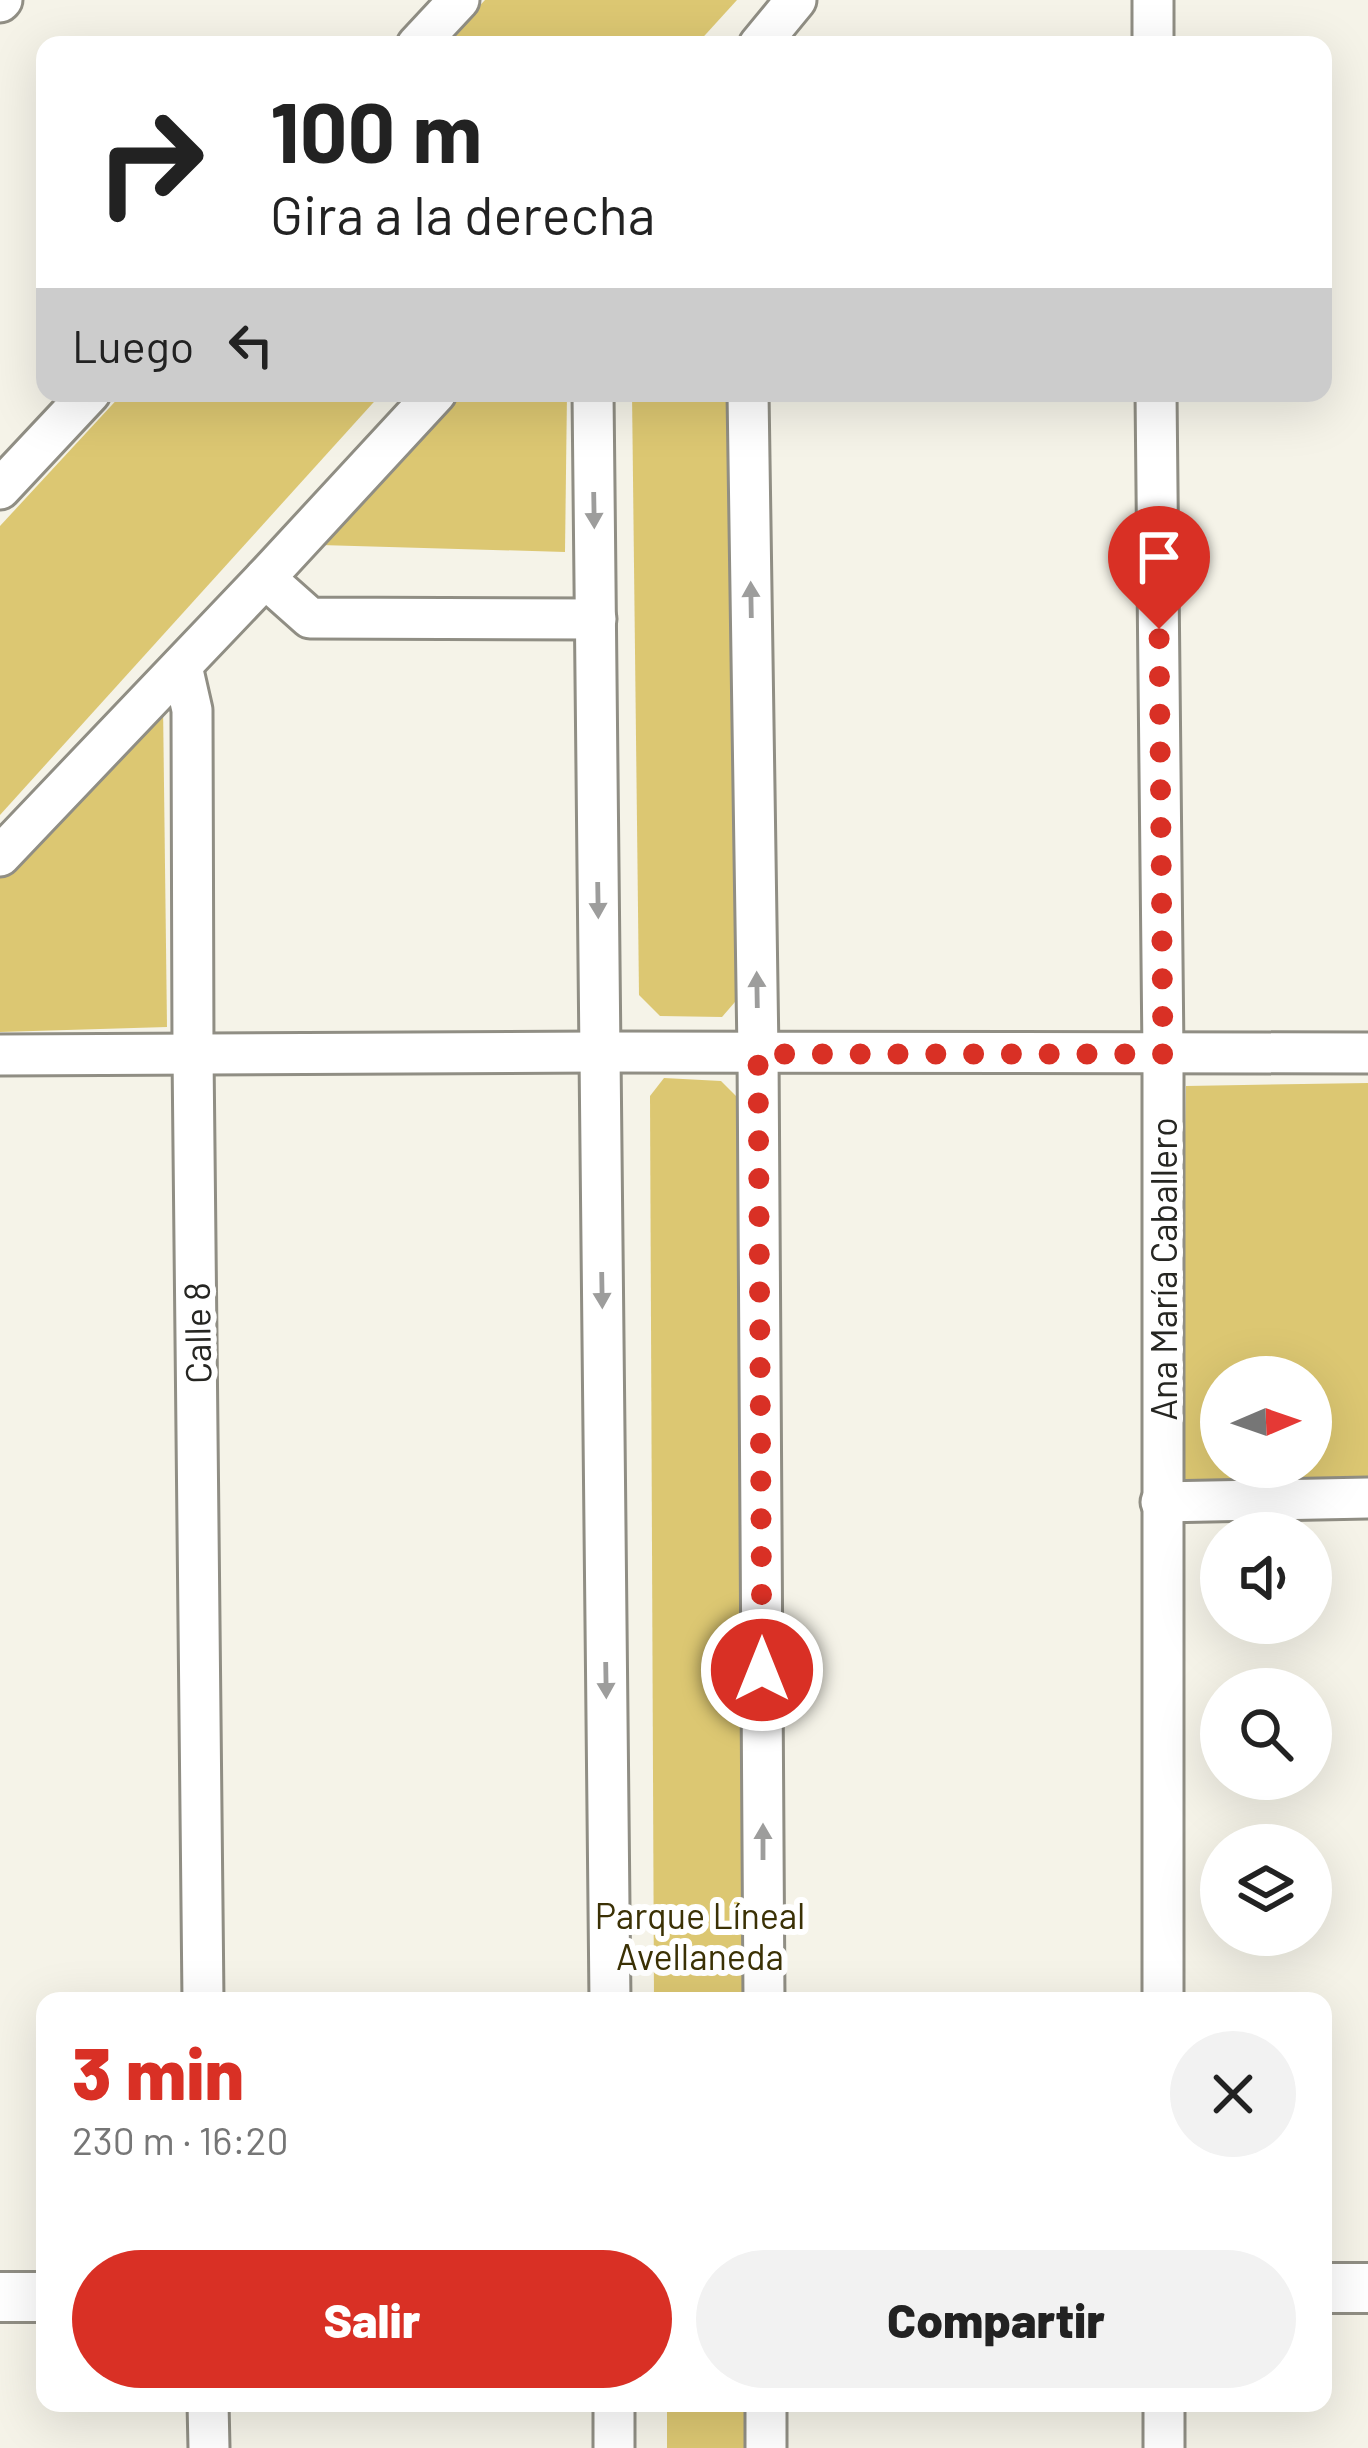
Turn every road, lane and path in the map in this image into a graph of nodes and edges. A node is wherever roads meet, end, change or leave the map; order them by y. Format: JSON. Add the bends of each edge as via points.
{"nodes":[{"id":1,"x":459,"y":0,"type":"edge"},
{"id":2,"x":796,"y":0,"type":"edge"},
{"id":3,"x":1153,"y":0,"type":"edge"},
{"id":4,"x":425,"y":36,"type":"edge"},
{"id":5,"x":766,"y":36,"type":"edge"},
{"id":6,"x":1153,"y":36,"type":"edge"},
{"id":7,"x":82,"y":402,"type":"edge"},
{"id":8,"x":428,"y":402,"type":"edge"},
{"id":9,"x":593,"y":402,"type":"edge"},
{"id":10,"x":748,"y":402,"type":"edge"},
{"id":11,"x":1156,"y":402,"type":"edge"},
{"id":12,"x":0,"y":489,"type":"edge"},
{"id":13,"x":265,"y":578,"type":"junction"},
{"id":14,"x":596,"y":619,"type":"junction"},
{"id":15,"x":182,"y":666,"type":"junction"},
{"id":16,"x":0,"y":856,"type":"edge"},
{"id":17,"x":599,"y":1052,"type":"junction"},
{"id":18,"x":1368,"y":1053,"type":"edge"},
{"id":19,"x":193,"y":1054,"type":"junction"},
{"id":20,"x":758,"y":1054,"type":"junction"},
{"id":21,"x":1163,"y":1054,"type":"junction"},
{"id":22,"x":0,"y":1055,"type":"edge"},
{"id":23,"x":1368,"y":1498,"type":"edge"},
{"id":24,"x":1161,"y":1502,"type":"junction"},
{"id":25,"x":203,"y":1992,"type":"edge"},
{"id":26,"x":610,"y":1992,"type":"edge"},
{"id":27,"x":764,"y":1992,"type":"edge"},
{"id":28,"x":1163,"y":1992,"type":"edge"},
{"id":29,"x":1332,"y":2288,"type":"edge"},
{"id":30,"x":1368,"y":2288,"type":"edge"},
{"id":31,"x":36,"y":2296,"type":"edge"},
{"id":32,"x":0,"y":2297,"type":"edge"},
{"id":33,"x":208,"y":2412,"type":"edge"},
{"id":34,"x":614,"y":2412,"type":"edge"},
{"id":35,"x":766,"y":2412,"type":"edge"},
{"id":36,"x":1164,"y":2412,"type":"edge"},
{"id":37,"x":209,"y":2448,"type":"edge"},
{"id":38,"x":614,"y":2448,"type":"edge"},
{"id":39,"x":766,"y":2448,"type":"edge"},
{"id":40,"x":1164,"y":2448,"type":"edge"}],
"edges":[{"from":1,"to":4,"type":"street"},
{"from":2,"to":5,"type":"street"},
{"from":3,"to":6,"type":"street"},
{"from":7,"to":12,"type":"street"},
{"from":8,"to":13,"type":"street"},
{"from":9,"to":14,"type":"street","one_way":true},
{"from":20,"to":10,"type":"street","one_way":true},
{"from":11,"to":21,"type":"street","name":"Ana María Caballero"},
{"from":13,"to":14,"type":"street","via":[[310,619]]},
{"from":13,"to":15,"type":"street"},
{"from":14,"to":17,"type":"street","one_way":true},
{"from":15,"to":16,"type":"street"},
{"from":15,"to":19,"type":"street","name":"Calle 8","via":[[192,710]]},
{"from":17,"to":19,"type":"street"},
{"from":17,"to":20,"type":"street"},
{"from":17,"to":26,"type":"street","one_way":true},
{"from":18,"to":21,"type":"street"},
{"from":19,"to":22,"type":"street"},
{"from":19,"to":25,"type":"street","name":"Calle 8"},
{"from":20,"to":21,"type":"street"},
{"from":27,"to":20,"type":"street","one_way":true},
{"from":21,"to":24,"type":"street","name":"Ana María Caballero"},
{"from":23,"to":24,"type":"street"},
{"from":24,"to":28,"type":"street","name":"Ana María Caballero"},
{"from":29,"to":30,"type":"street"},
{"from":31,"to":32,"type":"street"},
{"from":33,"to":37,"type":"street"},
{"from":34,"to":38,"type":"street"},
{"from":35,"to":39,"type":"street"},
{"from":36,"to":40,"type":"street"}]}
